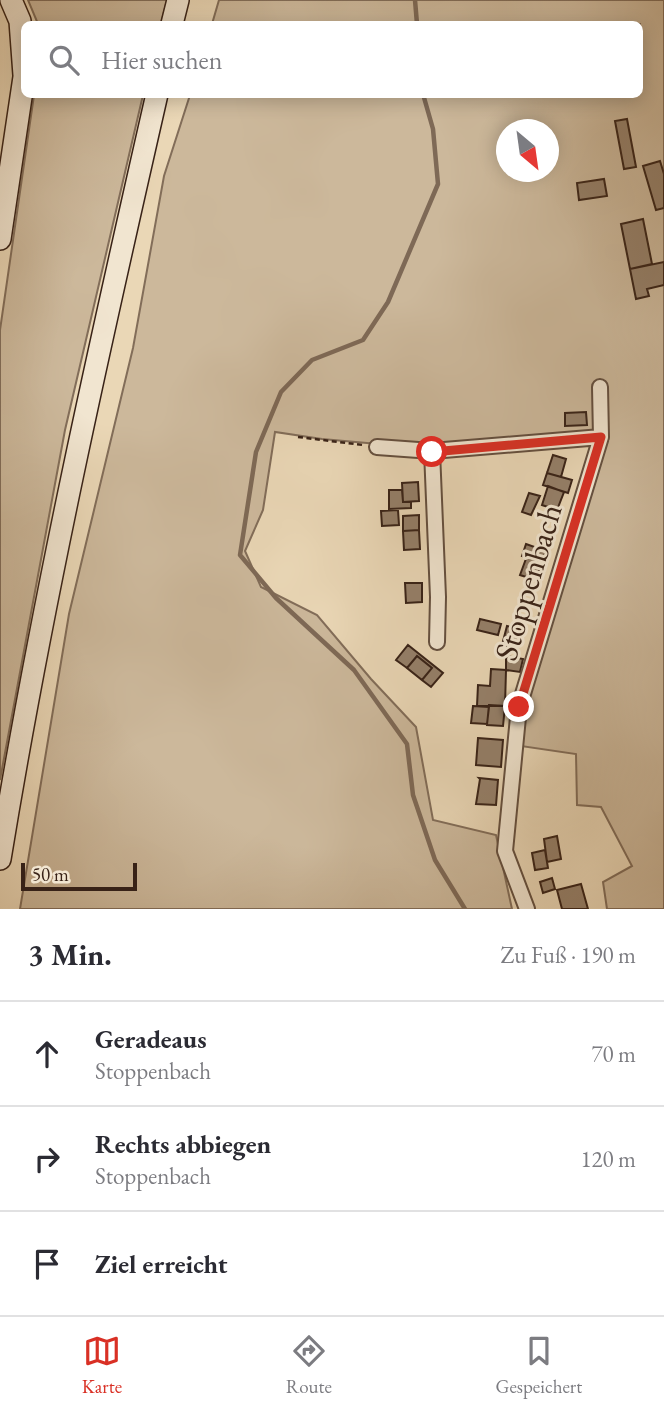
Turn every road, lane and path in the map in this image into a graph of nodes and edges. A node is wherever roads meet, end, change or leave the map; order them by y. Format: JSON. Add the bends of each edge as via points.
{"nodes":[{"id":1,"x":11,"y":0,"type":"edge"},
{"id":2,"x":178,"y":0,"type":"edge"},
{"id":3,"x":174,"y":21,"type":"edge"},
{"id":4,"x":21,"y":35,"type":"edge"},
{"id":5,"x":21,"y":96,"type":"edge"},
{"id":6,"x":156,"y":98,"type":"edge"},
{"id":7,"x":0,"y":239,"type":"edge"},
{"id":8,"x":600,"y":387,"type":"dead end"},
{"id":9,"x":601,"y":437,"type":"junction"},
{"id":10,"x":298,"y":438,"type":"dead end"},
{"id":11,"x":377,"y":447,"type":"joint"},
{"id":12,"x":432,"y":452,"type":"junction"},
{"id":13,"x":437,"y":642,"type":"dead end"},
{"id":14,"x":0,"y":859,"type":"edge"},
{"id":15,"x":527,"y":909,"type":"edge"}],
"edges":[{"from":1,"to":4,"type":"main road"},
{"from":2,"to":3,"type":"main road"},
{"from":5,"to":7,"type":"main road"},
{"from":6,"to":14,"type":"main road","via":[[82,428]]},
{"from":8,"to":9,"type":"street","name":"Stoppenbach"},
{"from":9,"to":12,"type":"street"},
{"from":9,"to":15,"type":"street","name":"Stoppenbach","via":[[519,707],[505,851]]},
{"from":10,"to":11,"type":"path"},
{"from":11,"to":12,"type":"street"},
{"from":12,"to":13,"type":"street"}]}
